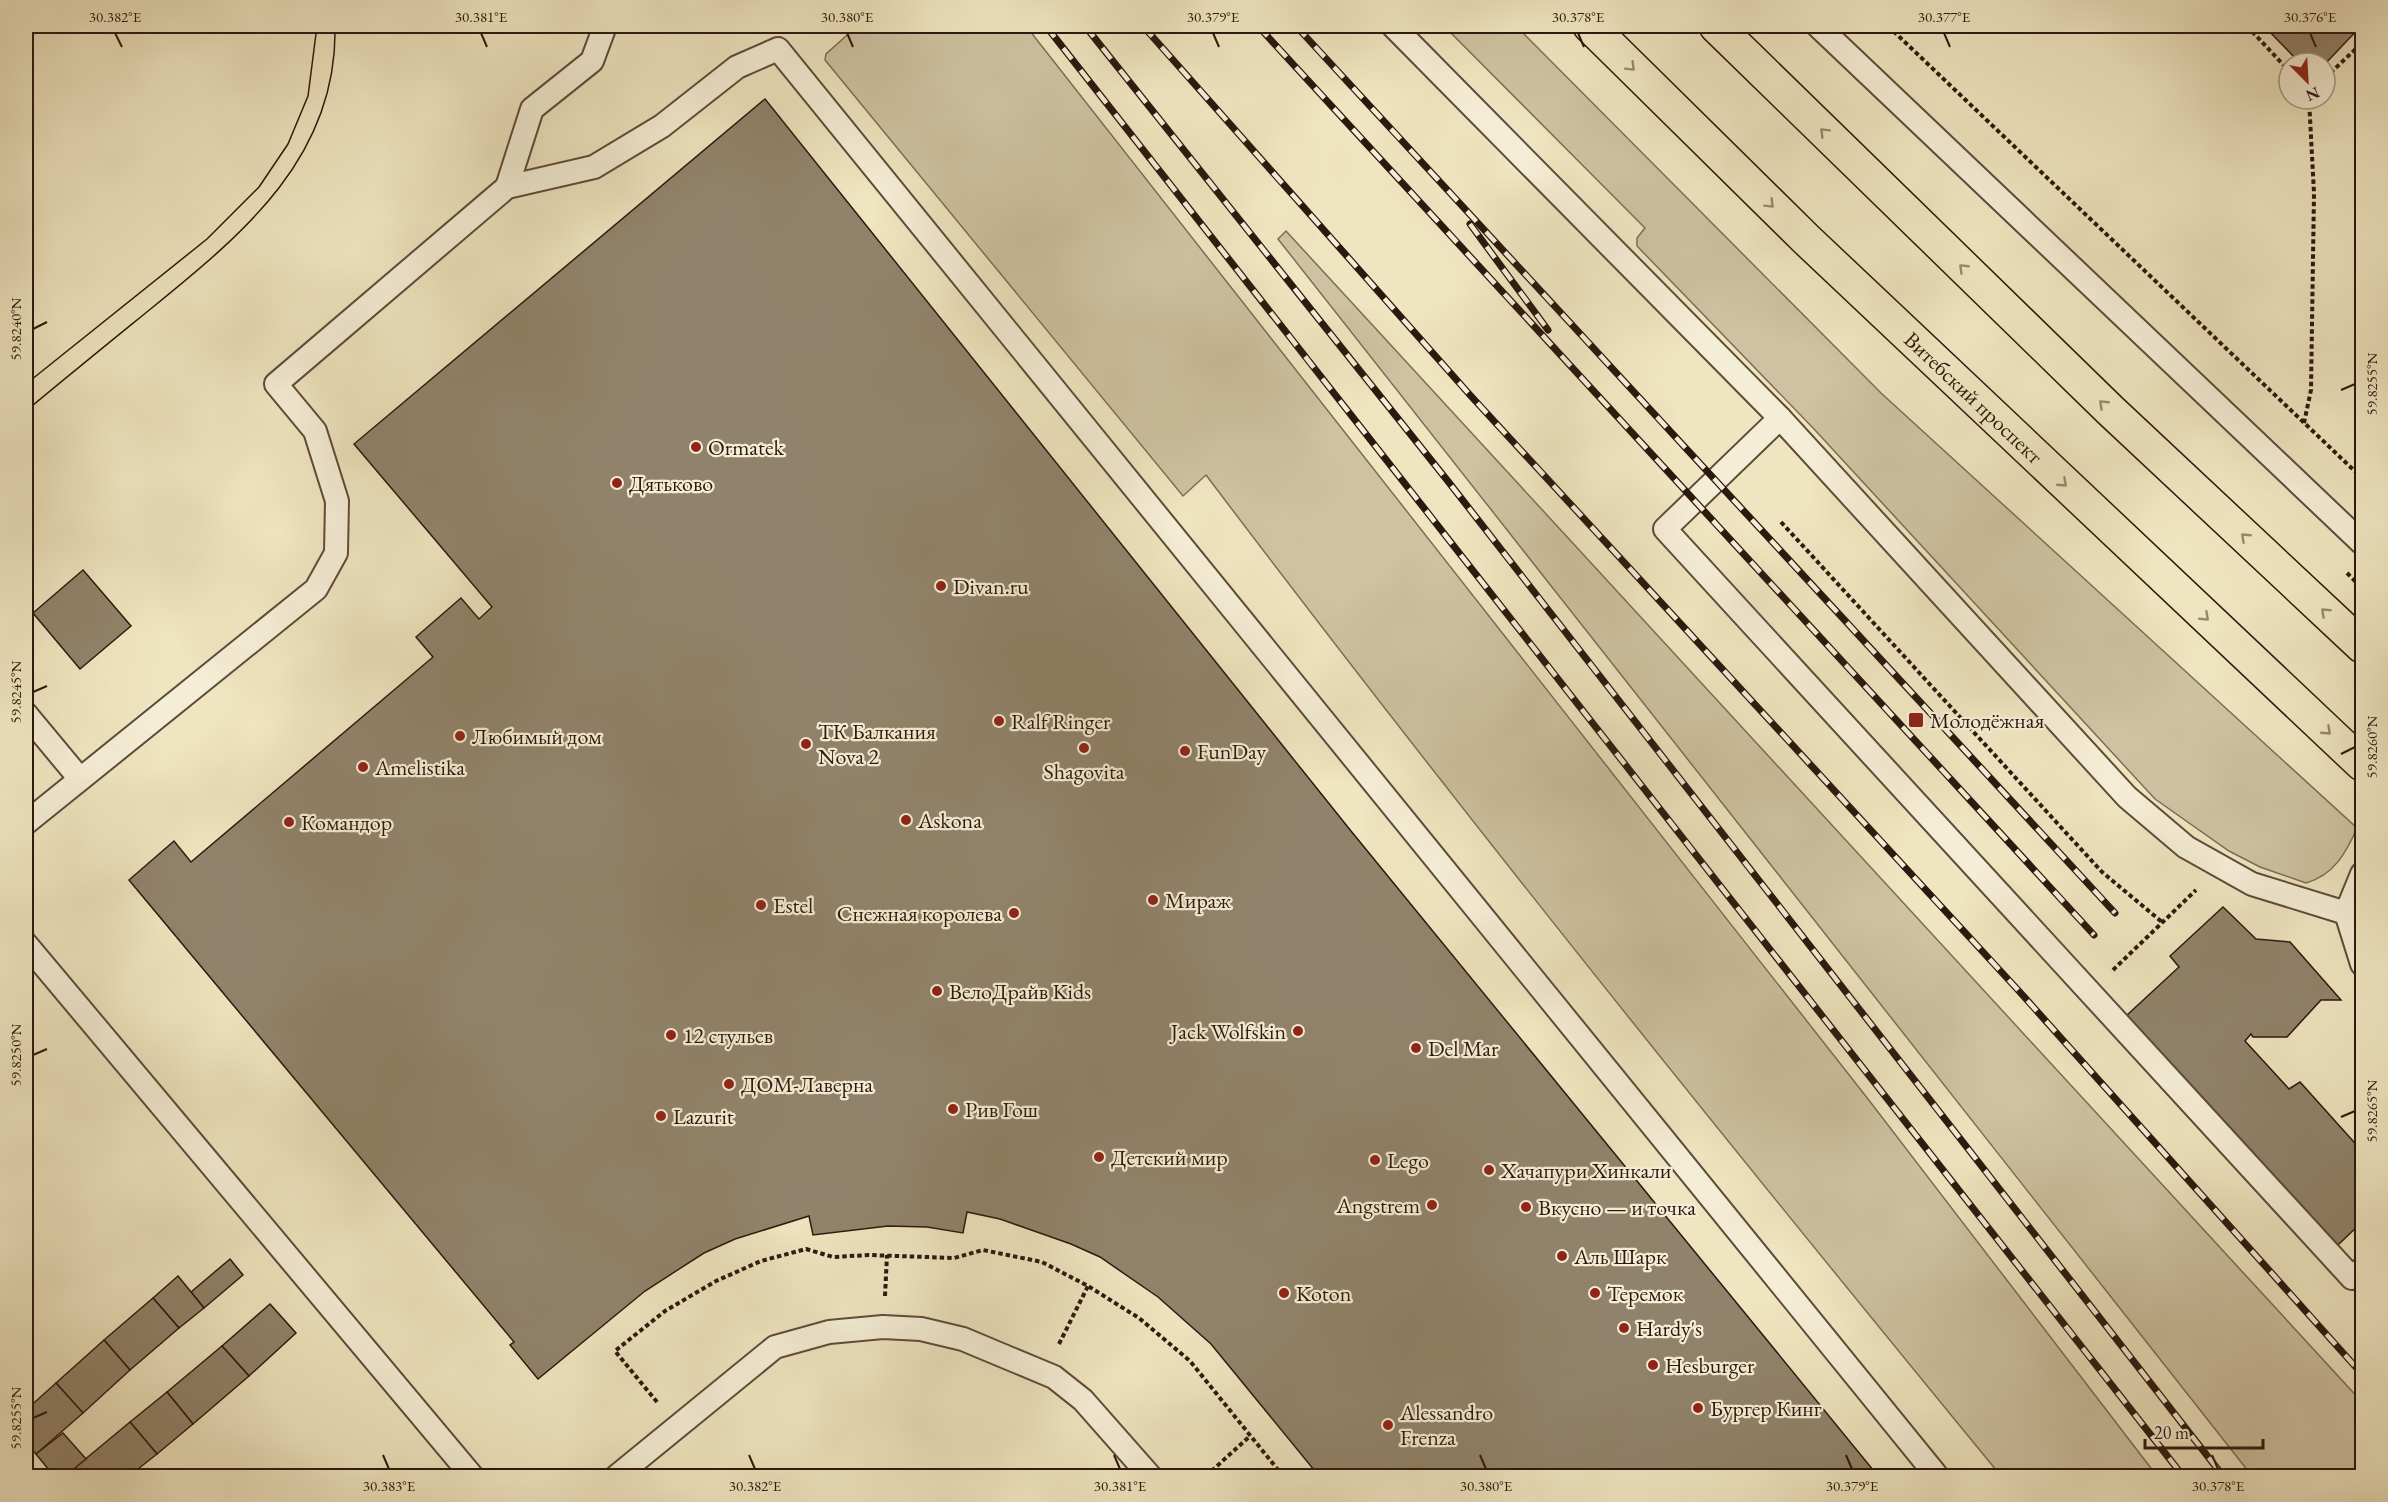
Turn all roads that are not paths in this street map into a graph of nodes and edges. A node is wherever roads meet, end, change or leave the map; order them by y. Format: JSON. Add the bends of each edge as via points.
{"nodes":[{"id":1,"x":604,"y":26,"type":"edge"},
{"id":2,"x":1394,"y":26,"type":"edge"},
{"id":3,"x":1590,"y":26,"type":"edge"},
{"id":4,"x":1716,"y":26,"type":"edge"},
{"id":5,"x":1818,"y":26,"type":"edge"},
{"id":6,"x":507,"y":187,"type":"junction"},
{"id":7,"x":1780,"y":418,"type":"junction"},
{"id":8,"x":2362,"y":543,"type":"edge"},
{"id":9,"x":2362,"y":646,"type":"edge"},
{"id":10,"x":26,"y":714,"type":"edge"},
{"id":11,"x":2362,"y":764,"type":"edge"},
{"id":12,"x":80,"y":779,"type":"junction"},
{"id":13,"x":26,"y":823,"type":"edge"},
{"id":14,"x":2362,"y":874,"type":"edge"},
{"id":15,"x":2346,"y":913,"type":"junction"},
{"id":16,"x":26,"y":944,"type":"edge"},
{"id":17,"x":2362,"y":964,"type":"edge"},
{"id":18,"x":2362,"y":1269,"type":"edge"},
{"id":19,"x":472,"y":1476,"type":"edge"},
{"id":20,"x":617,"y":1476,"type":"edge"},
{"id":21,"x":1150,"y":1476,"type":"edge"},
{"id":22,"x":1937,"y":1476,"type":"edge"}],
"edges":[{"from":1,"to":6,"type":"lane","via":[[592,61],[532,109]]},
{"from":2,"to":7,"type":"lane"},
{"from":3,"to":11,"type":"main road","name":"Витебский проспект","one_way":true,"via":[[1806,239]]},
{"from":9,"to":4,"type":"main road","one_way":true,"via":[[2110,410]]},
{"from":5,"to":8,"type":"lane"},
{"from":6,"to":12,"type":"lane","via":[[276,384],[315,430],[337,501],[336,553],[316,589]]},
{"from":6,"to":22,"type":"lane","via":[[594,167],[662,126],[737,67],[778,49]]},
{"from":7,"to":15,"type":"lane","via":[[2127,797],[2186,847],[2252,884]]},
{"from":7,"to":18,"type":"lane","via":[[1665,529],[2352,1278]]},
{"from":10,"to":12,"type":"lane"},
{"from":12,"to":13,"type":"lane"},
{"from":14,"to":15,"type":"lane"},
{"from":15,"to":17,"type":"lane"},
{"from":16,"to":19,"type":"lane"},
{"from":20,"to":21,"type":"lane","via":[[774,1347],[829,1332],[883,1327],[921,1329],[963,1340],[1044,1372],[1083,1400]]}]}
